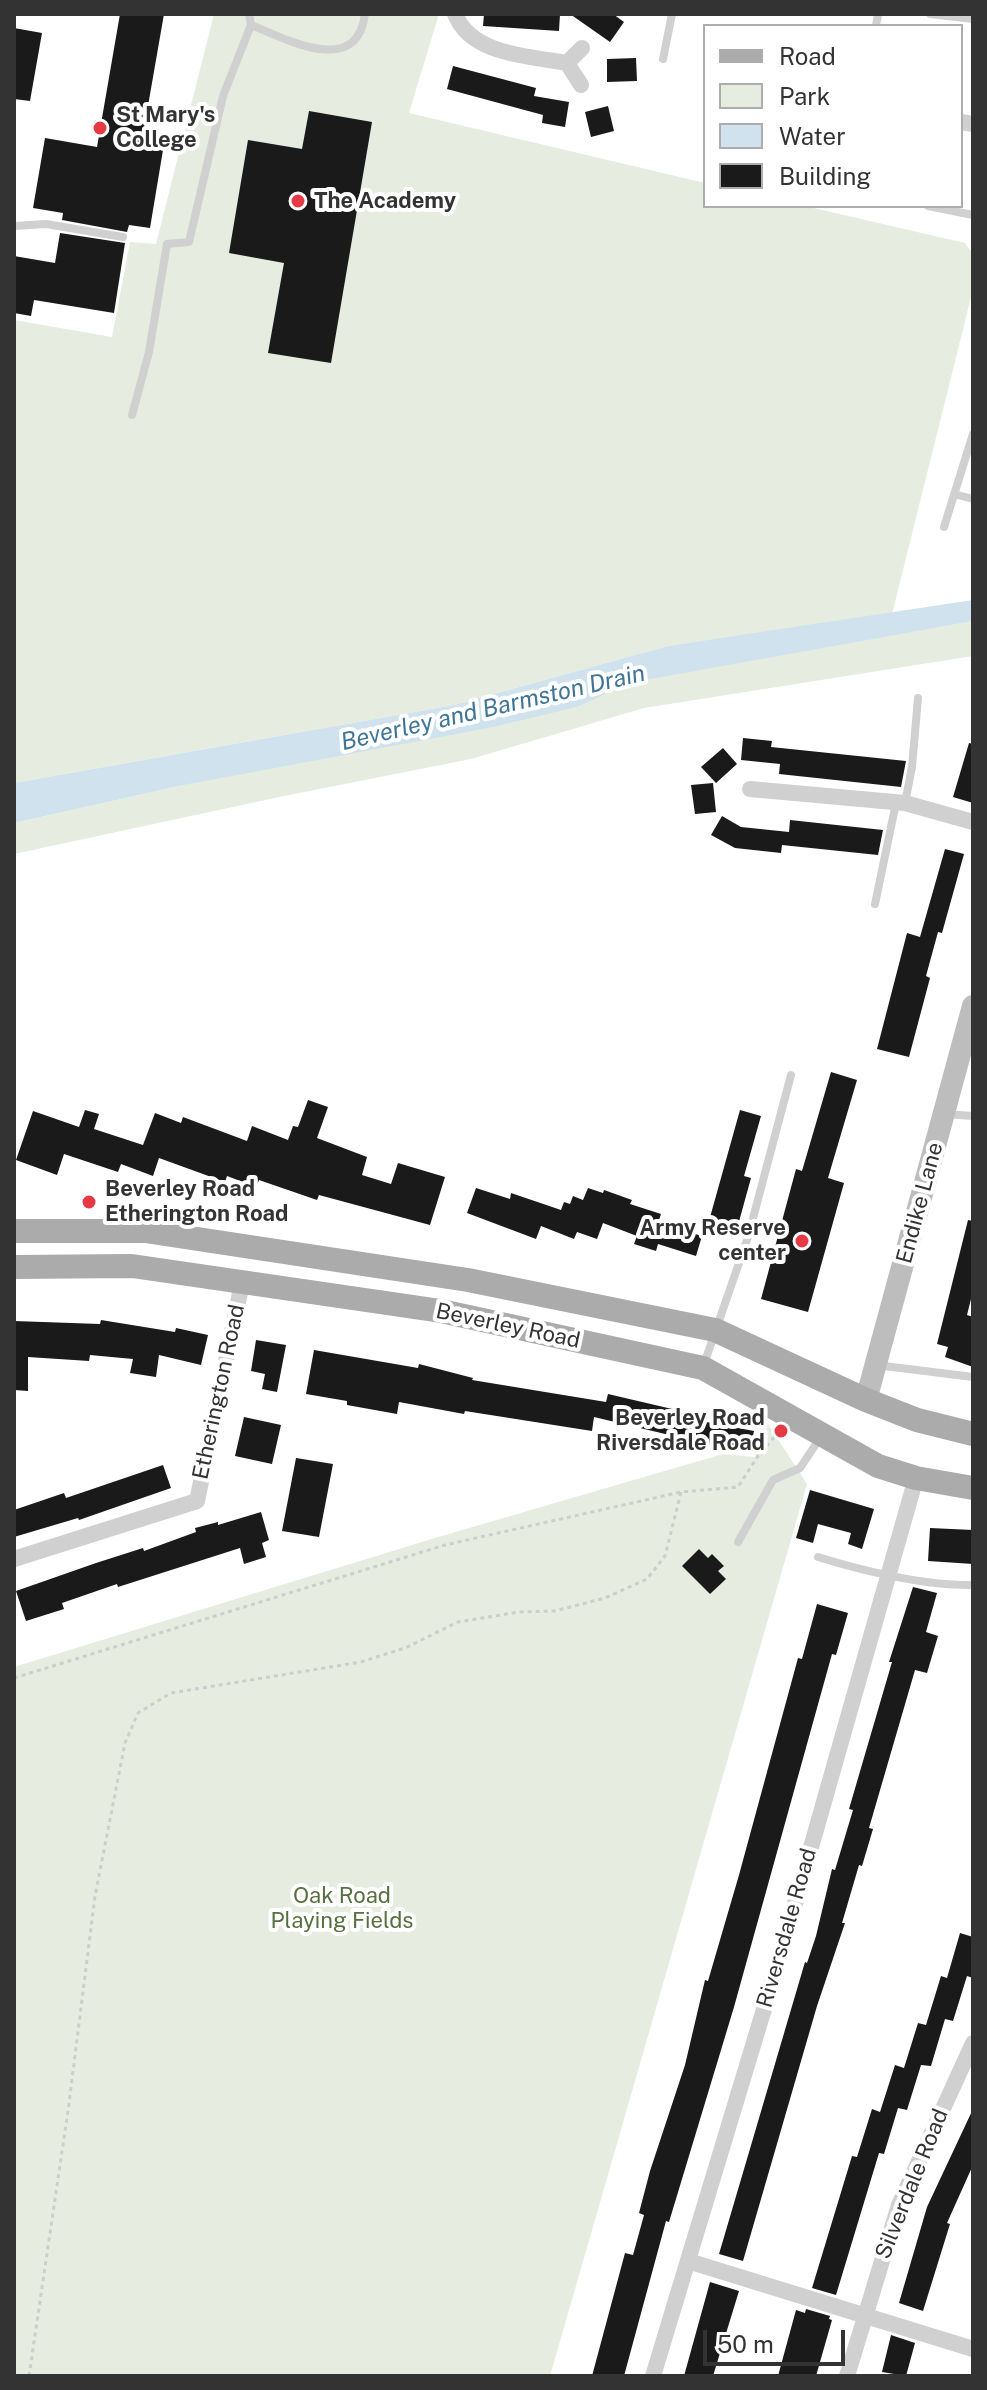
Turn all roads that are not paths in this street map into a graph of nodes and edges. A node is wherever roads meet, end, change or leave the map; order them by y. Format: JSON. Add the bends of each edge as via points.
{"nodes":[{"id":1,"x":249,"y":14,"type":"edge"},
{"id":2,"x":365,"y":14,"type":"edge"},
{"id":3,"x":455,"y":14,"type":"edge"},
{"id":4,"x":672,"y":14,"type":"edge"},
{"id":5,"x":930,"y":14,"type":"edge"},
{"id":6,"x":973,"y":19,"type":"edge"},
{"id":7,"x":251,"y":25,"type":"junction"},
{"id":8,"x":582,"y":48,"type":"dead end"},
{"id":9,"x":663,"y":59,"type":"dead end"},
{"id":10,"x":567,"y":63,"type":"junction"},
{"id":11,"x":581,"y":85,"type":"dead end"},
{"id":12,"x":938,"y":208,"type":"edge"},
{"id":13,"x":973,"y":215,"type":"edge"},
{"id":14,"x":14,"y":226,"type":"edge"},
{"id":15,"x":123,"y":237,"type":"dead end"},
{"id":16,"x":132,"y":415,"type":"dead end"},
{"id":17,"x":973,"y":434,"type":"edge"},
{"id":18,"x":954,"y":494,"type":"junction"},
{"id":19,"x":973,"y":499,"type":"edge"},
{"id":20,"x":944,"y":527,"type":"dead end"},
{"id":21,"x":918,"y":698,"type":"dead end"},
{"id":22,"x":750,"y":789,"type":"dead end"},
{"id":23,"x":901,"y":802,"type":"junction"},
{"id":24,"x":973,"y":822,"type":"edge"},
{"id":25,"x":875,"y":904,"type":"dead end"},
{"id":26,"x":973,"y":1006,"type":"edge"},
{"id":27,"x":791,"y":1075,"type":"dead end"},
{"id":28,"x":944,"y":1114,"type":"junction"},
{"id":29,"x":973,"y":1116,"type":"edge"},
{"id":30,"x":14,"y":1231,"type":"edge"},
{"id":31,"x":168,"y":1235,"type":"junction"},
{"id":32,"x":330,"y":1259,"type":"junction"},
{"id":33,"x":14,"y":1267,"type":"edge"},
{"id":34,"x":164,"y":1271,"type":"junction"},
{"id":35,"x":242,"y":1283,"type":"junction"},
{"id":36,"x":325,"y":1295,"type":"junction"},
{"id":37,"x":555,"y":1297,"type":"junction"},
{"id":38,"x":715,"y":1330,"type":"junction"},
{"id":39,"x":547,"y":1333,"type":"junction"},
{"id":40,"x":876,"y":1365,"type":"junction"},
{"id":41,"x":703,"y":1368,"type":"junction"},
{"id":42,"x":973,"y":1377,"type":"edge"},
{"id":43,"x":866,"y":1400,"type":"junction"},
{"id":44,"x":814,"y":1429,"type":"junction"},
{"id":45,"x":973,"y":1435,"type":"edge"},
{"id":46,"x":916,"y":1478,"type":"junction"},
{"id":47,"x":973,"y":1488,"type":"edge"},
{"id":48,"x":738,"y":1542,"type":"dead end"},
{"id":49,"x":818,"y":1557,"type":"dead end"},
{"id":50,"x":14,"y":1559,"type":"edge"},
{"id":51,"x":889,"y":1574,"type":"junction"},
{"id":52,"x":973,"y":1585,"type":"edge"},
{"id":53,"x":973,"y":2043,"type":"edge"},
{"id":54,"x":688,"y":2261,"type":"junction"},
{"id":55,"x":864,"y":2315,"type":"junction"},
{"id":56,"x":973,"y":2349,"type":"edge"},
{"id":57,"x":653,"y":2376,"type":"edge"},
{"id":58,"x":847,"y":2376,"type":"edge"}],
"edges":[{"from":1,"to":7,"type":"lane"},
{"from":2,"to":7,"type":"lane","via":[[356,38],[338,50],[308,49]]},
{"from":3,"to":10,"type":"street","via":[[460,28],[484,45]]},
{"from":4,"to":9,"type":"lane"},
{"from":5,"to":6,"type":"lane"},
{"from":7,"to":16,"type":"lane","via":[[223,96],[189,242],[167,244],[149,352]]},
{"from":8,"to":10,"type":"street"},
{"from":10,"to":11,"type":"street"},
{"from":12,"to":13,"type":"lane"},
{"from":14,"to":15,"type":"lane","via":[[46,224]]},
{"from":17,"to":18,"type":"lane"},
{"from":18,"to":19,"type":"lane"},
{"from":18,"to":20,"type":"lane"},
{"from":21,"to":23,"type":"lane","via":[[912,767]]},
{"from":22,"to":23,"type":"street"},
{"from":23,"to":24,"type":"street"},
{"from":23,"to":25,"type":"lane"},
{"from":26,"to":28,"type":"street","name":"Endike Lane"},
{"from":27,"to":38,"type":"lane","via":[[748,1237]]},
{"from":28,"to":29,"type":"lane"},
{"from":28,"to":40,"type":"street","name":"Endike Lane"},
{"from":30,"to":31,"type":"main road","name":"Beverley Road"},
{"from":31,"to":32,"type":"main road","name":"Beverley Road"},
{"from":31,"to":34,"type":"main road"},
{"from":32,"to":36,"type":"main road"},
{"from":32,"to":37,"type":"main road","name":"Beverley Road"},
{"from":33,"to":34,"type":"main road","name":"Beverley Road","via":[[132,1266]]},
{"from":34,"to":35,"type":"main road","name":"Beverley Road"},
{"from":35,"to":36,"type":"main road","name":"Beverley Road"},
{"from":35,"to":50,"type":"street","name":"Etherington Road","via":[[197,1501]]},
{"from":36,"to":39,"type":"main road","name":"Beverley Road"},
{"from":37,"to":38,"type":"main road","name":"Beverley Road"},
{"from":37,"to":39,"type":"main road"},
{"from":38,"to":41,"type":"lane"},
{"from":38,"to":43,"type":"main road","name":"Beverley Road"},
{"from":39,"to":41,"type":"main road","name":"Beverley Road"},
{"from":40,"to":42,"type":"lane"},
{"from":40,"to":43,"type":"street","name":"Endike Lane"},
{"from":41,"to":44,"type":"main road","name":"Beverley Road"},
{"from":43,"to":45,"type":"main road","name":"Beverley Road"},
{"from":44,"to":46,"type":"main road","name":"Beverley Road","via":[[878,1466]]},
{"from":44,"to":48,"type":"lane","via":[[800,1468],[773,1480]]},
{"from":46,"to":47,"type":"main road","name":"Beverley Road"},
{"from":46,"to":51,"type":"street","name":"Riversdale Road"},
{"from":49,"to":51,"type":"lane"},
{"from":51,"to":52,"type":"lane"},
{"from":51,"to":54,"type":"street","name":"Riversdale Road"},
{"from":53,"to":55,"type":"street","name":"Silverdale Road","via":[[899,2205]]},
{"from":54,"to":55,"type":"street"},
{"from":54,"to":57,"type":"street","name":"Riversdale Road"},
{"from":55,"to":56,"type":"street"},
{"from":55,"to":58,"type":"street","name":"Silverdale Road"}]}
